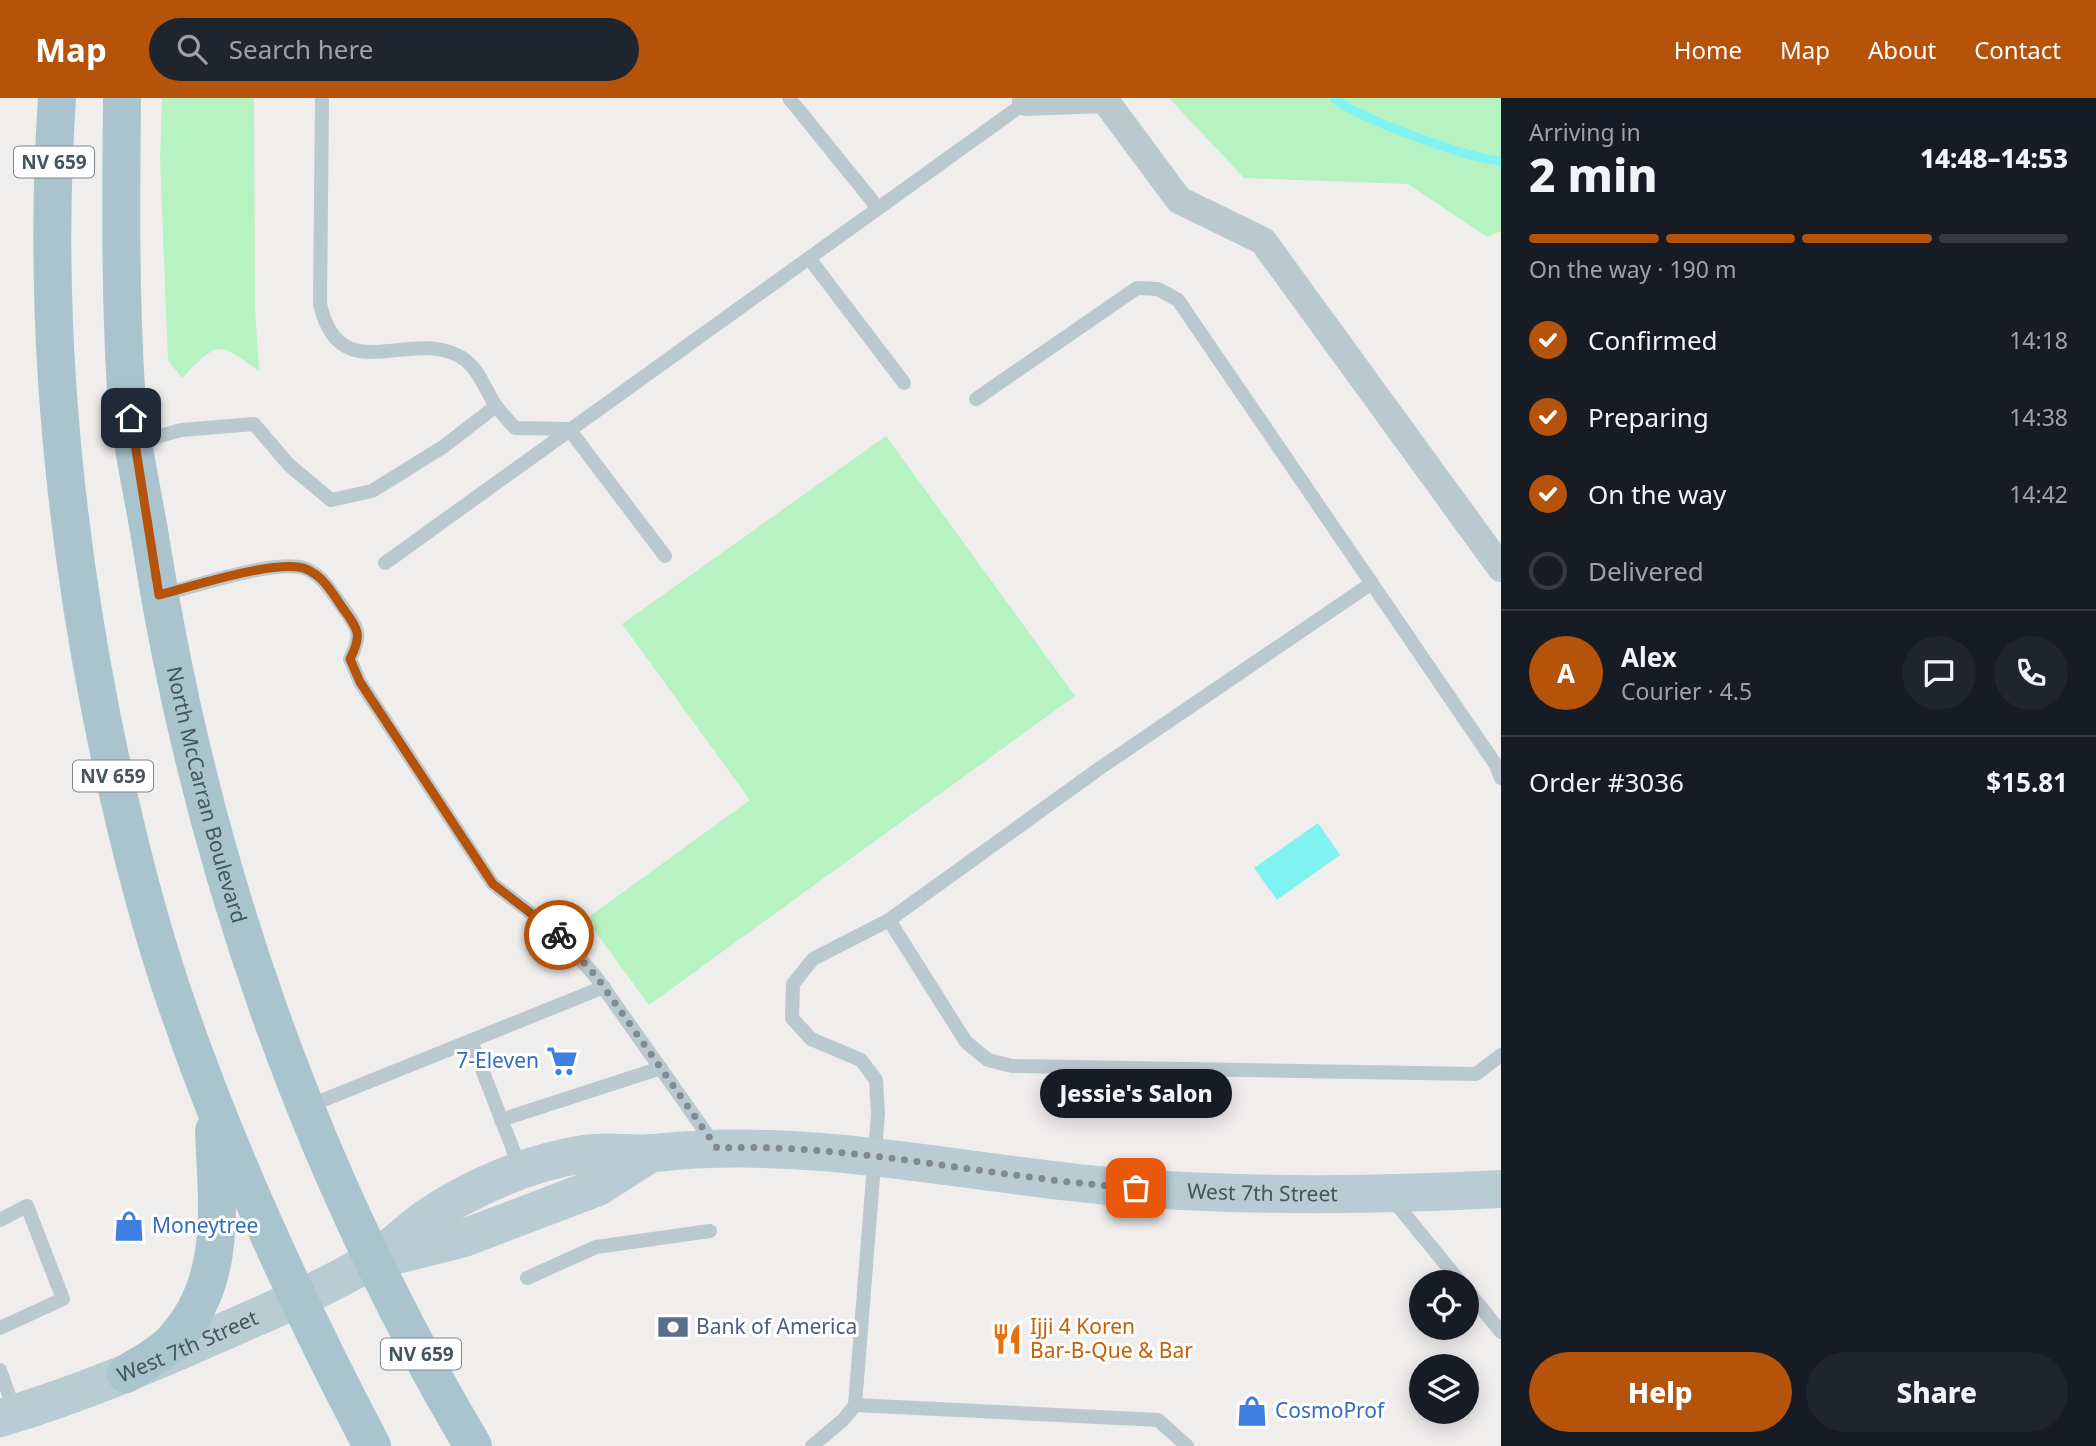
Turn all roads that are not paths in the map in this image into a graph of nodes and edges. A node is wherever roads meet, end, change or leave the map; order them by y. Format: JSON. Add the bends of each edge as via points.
{"nodes":[{"id":1,"x":57,"y":98,"type":"edge"},
{"id":2,"x":122,"y":98,"type":"edge"},
{"id":3,"x":322,"y":98,"type":"edge"},
{"id":4,"x":789,"y":98,"type":"edge"},
{"id":5,"x":1026,"y":102,"type":"joint"},
{"id":6,"x":878,"y":208,"type":"junction"},
{"id":7,"x":809,"y":258,"type":"junction"},
{"id":8,"x":904,"y":383,"type":"dead end"},
{"id":9,"x":976,"y":398,"type":"dead end"},
{"id":10,"x":496,"y":406,"type":"junction"},
{"id":11,"x":569,"y":429,"type":"junction"},
{"id":12,"x":135,"y":443,"type":"junction"},
{"id":13,"x":665,"y":556,"type":"dead end"},
{"id":14,"x":385,"y":563,"type":"dead end"},
{"id":15,"x":1501,"y":568,"type":"edge"},
{"id":16,"x":1371,"y":583,"type":"junction"},
{"id":17,"x":159,"y":595,"type":"junction"},
{"id":18,"x":1501,"y":778,"type":"edge"},
{"id":19,"x":889,"y":920,"type":"junction"},
{"id":20,"x":604,"y":987,"type":"junction"},
{"id":21,"x":471,"y":1041,"type":"junction"},
{"id":22,"x":1501,"y":1055,"type":"edge"},
{"id":23,"x":661,"y":1068,"type":"junction"},
{"id":24,"x":213,"y":1105,"type":"junction"},
{"id":25,"x":305,"y":1108,"type":"junction"},
{"id":26,"x":501,"y":1120,"type":"junction"},
{"id":27,"x":717,"y":1148,"type":"junction"},
{"id":28,"x":651,"y":1153,"type":"junction"},
{"id":29,"x":876,"y":1158,"type":"junction"},
{"id":30,"x":521,"y":1172,"type":"junction"},
{"id":31,"x":1501,"y":1189,"type":"edge"},
{"id":32,"x":1388,"y":1194,"type":"junction"},
{"id":33,"x":0,"y":1220,"type":"edge"},
{"id":34,"x":710,"y":1231,"type":"dead end"},
{"id":35,"x":371,"y":1261,"type":"junction"},
{"id":36,"x":1450,"y":1270,"type":"edge"},
{"id":37,"x":527,"y":1278,"type":"dead end"},
{"id":38,"x":297,"y":1298,"type":"junction"},
{"id":39,"x":1479,"y":1305,"type":"edge"},
{"id":40,"x":0,"y":1328,"type":"edge"},
{"id":41,"x":1501,"y":1332,"type":"edge"},
{"id":42,"x":0,"y":1370,"type":"edge"},
{"id":43,"x":126,"y":1374,"type":"junction"},
{"id":44,"x":855,"y":1405,"type":"junction"},
{"id":45,"x":8,"y":1416,"type":"edge"},
{"id":46,"x":832,"y":1440,"type":"edge"},
{"id":47,"x":372,"y":1446,"type":"edge"},
{"id":48,"x":473,"y":1446,"type":"edge"},
{"id":49,"x":812,"y":1446,"type":"edge"},
{"id":50,"x":1187,"y":1446,"type":"edge"}],
"edges":[{"from":1,"to":24,"type":"main road","number":"NV 659","via":[[51,226],[54,366],[83,623],[113,774],[144,897]]},
{"from":2,"to":12,"type":"main road","name":"North McCarran Boulevard","number":"NV 659","via":[[126,392]]},
{"from":3,"to":10,"type":"lane","via":[[320,304],[324,321],[345,348],[359,352],[442,348],[475,370]]},
{"from":4,"to":6,"type":"lane"},
{"from":5,"to":6,"type":"lane"},
{"from":5,"to":15,"type":"street","via":[[1104,99],[1179,200],[1263,241]]},
{"from":6,"to":7,"type":"lane"},
{"from":7,"to":8,"type":"lane"},
{"from":7,"to":11,"type":"lane"},
{"from":9,"to":16,"type":"lane","via":[[1138,288],[1158,289],[1178,300]]},
{"from":10,"to":11,"type":"lane","via":[[515,428]]},
{"from":10,"to":12,"type":"lane","via":[[443,447],[372,491],[331,500],[289,465],[254,424],[181,430]]},
{"from":11,"to":13,"type":"lane"},
{"from":11,"to":14,"type":"lane"},
{"from":12,"to":17,"type":"main road","name":"North McCarran Boulevard","number":"NV 659"},
{"from":16,"to":18,"type":"lane"},
{"from":16,"to":19,"type":"lane","via":[[1100,768]]},
{"from":17,"to":20,"type":"lane","via":[[270,568],[303,568],[321,578],[355,625],[359,641],[350,659],[360,682],[493,884],[558,934]]},
{"from":17,"to":25,"type":"main road","name":"North McCarran Boulevard","number":"NV 659","via":[[168,653],[228,891]]},
{"from":19,"to":22,"type":"lane","via":[[966,1042],[988,1059],[1012,1066],[1476,1074]]},
{"from":19,"to":29,"type":"lane","via":[[813,959],[793,984],[792,1018],[811,1039],[861,1060],[876,1080]]},
{"from":20,"to":21,"type":"lane"},
{"from":20,"to":23,"type":"lane"},
{"from":21,"to":25,"type":"lane"},
{"from":21,"to":26,"type":"lane"},
{"from":23,"to":26,"type":"lane"},
{"from":23,"to":27,"type":"lane"},
{"from":24,"to":38,"type":"main road","number":"NV 659"},
{"from":24,"to":43,"type":"main road","via":[[218,1230],[212,1272],[201,1305],[173,1342]]},
{"from":25,"to":35,"type":"main road","name":"North McCarran Boulevard","number":"NV 659"},
{"from":26,"to":30,"type":"lane"},
{"from":27,"to":28,"type":"main road","name":"West 7th Street"},
{"from":27,"to":29,"type":"main road","name":"West 7th Street","via":[[771,1147]]},
{"from":28,"to":30,"type":"main road","name":"West 7th Street","via":[[585,1153]]},
{"from":28,"to":35,"type":"main road","name":"West 7th Street","via":[[598,1187],[484,1231]]},
{"from":29,"to":32,"type":"main road","name":"West 7th Street","via":[[1110,1186]]},
{"from":29,"to":44,"type":"lane"},
{"from":30,"to":35,"type":"main road","name":"West 7th Street","via":[[476,1189],[425,1219]]},
{"from":31,"to":32,"type":"main road","name":"West 7th Street"},
{"from":32,"to":36,"type":"lane"},
{"from":33,"to":40,"type":"lane","via":[[27,1206],[63,1299]]},
{"from":34,"to":37,"type":"lane","via":[[596,1247]]},
{"from":35,"to":38,"type":"main road","name":"West 7th Street"},
{"from":35,"to":48,"type":"main road","name":"North McCarran Boulevard","number":"NV 659"},
{"from":38,"to":43,"type":"main road","name":"West 7th Street"},
{"from":38,"to":47,"type":"main road","number":"NV 659"},
{"from":39,"to":41,"type":"lane"},
{"from":42,"to":45,"type":"lane"},
{"from":43,"to":45,"type":"main road","name":"West 7th Street"},
{"from":44,"to":46,"type":"lane"},
{"from":44,"to":50,"type":"lane","via":[[1158,1420]]},
{"from":46,"to":49,"type":"lane"}]}
